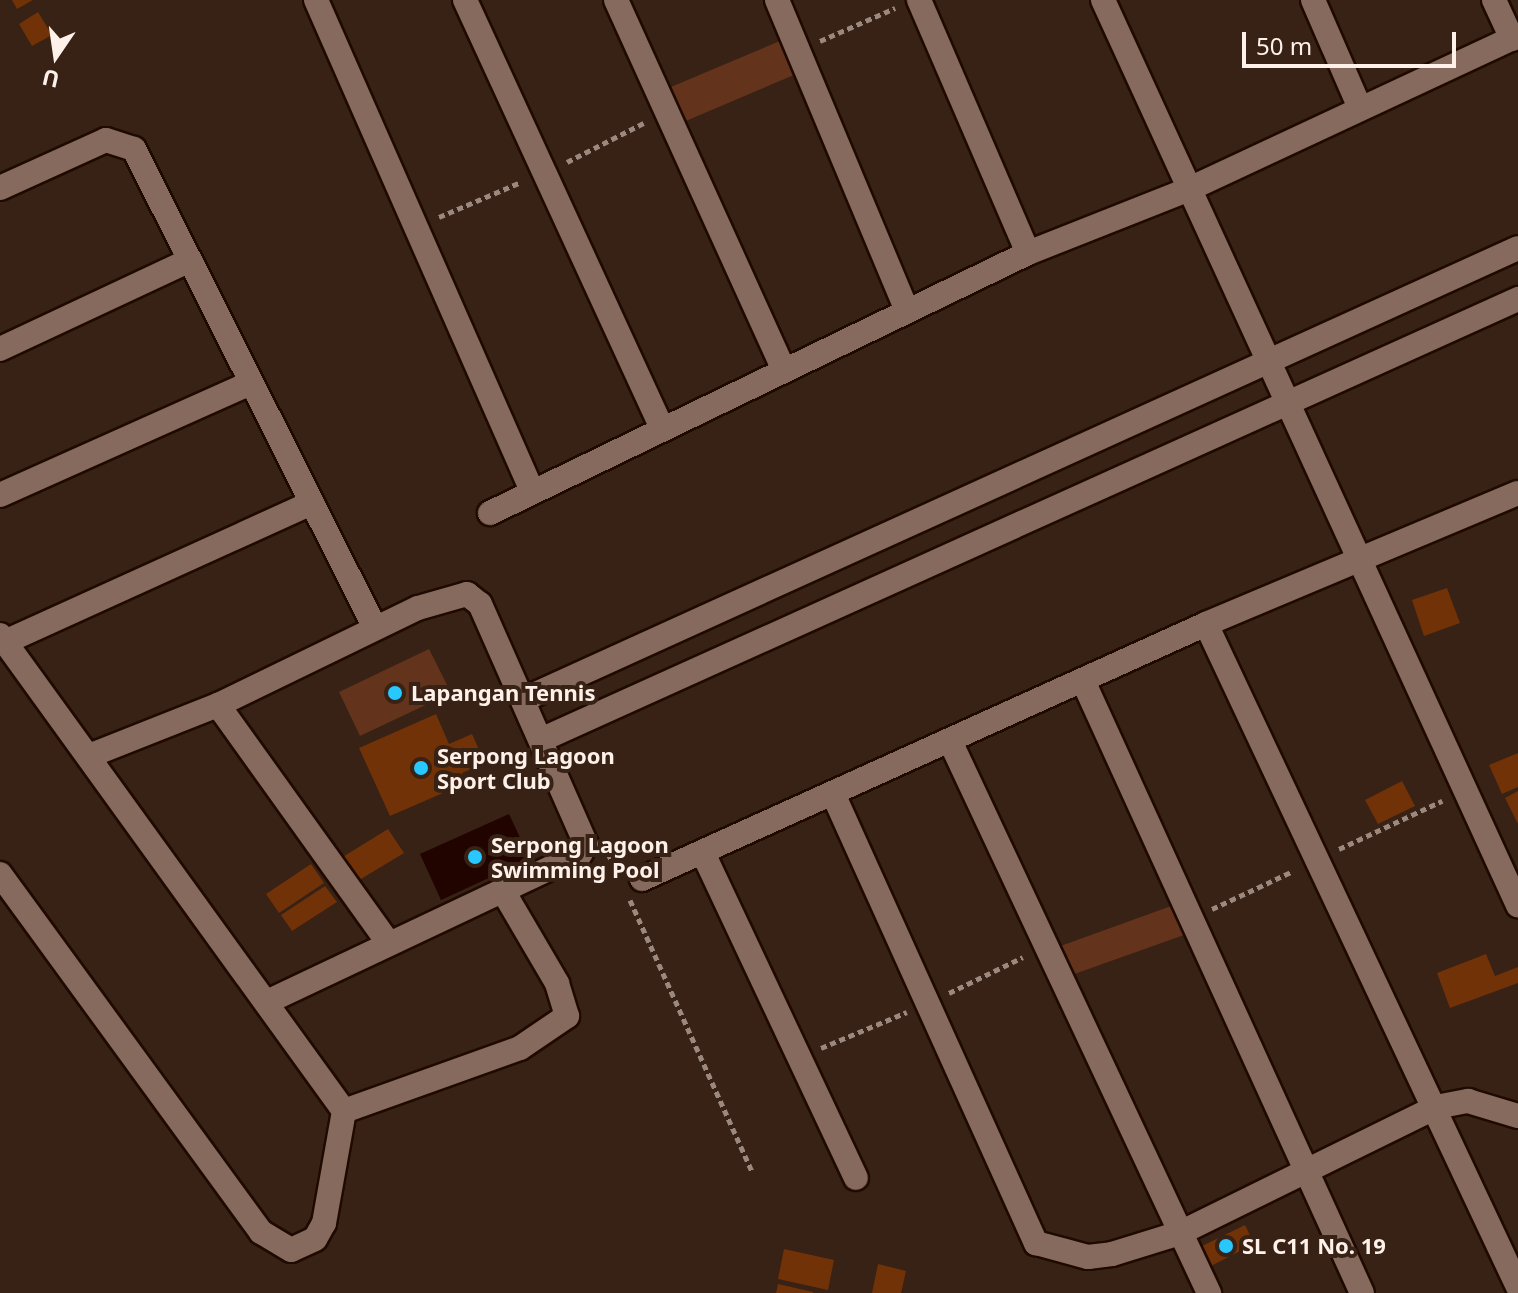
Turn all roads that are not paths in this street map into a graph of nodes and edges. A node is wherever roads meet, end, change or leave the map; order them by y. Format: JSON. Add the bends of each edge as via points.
{"nodes":[{"id":1,"x":316,"y":0,"type":"edge"},
{"id":2,"x":465,"y":0,"type":"edge"},
{"id":3,"x":616,"y":0,"type":"edge"},
{"id":4,"x":777,"y":0,"type":"edge"},
{"id":5,"x":1103,"y":0,"type":"edge"},
{"id":6,"x":1313,"y":0,"type":"edge"},
{"id":7,"x":1494,"y":0,"type":"edge"},
{"id":8,"x":910,"y":3,"type":"edge"},
{"id":9,"x":1515,"y":37,"type":"edge"},
{"id":10,"x":1360,"y":108,"type":"junction"},
{"id":11,"x":0,"y":188,"type":"edge"},
{"id":12,"x":1187,"y":190,"type":"junction"},
{"id":13,"x":1518,"y":248,"type":"edge"},
{"id":14,"x":1028,"y":253,"type":"junction"},
{"id":15,"x":186,"y":262,"type":"junction"},
{"id":16,"x":1518,"y":299,"type":"edge"},
{"id":17,"x":907,"y":311,"type":"junction"},
{"id":18,"x":0,"y":349,"type":"edge"},
{"id":19,"x":1266,"y":362,"type":"junction"},
{"id":20,"x":784,"y":371,"type":"junction"},
{"id":21,"x":248,"y":384,"type":"junction"},
{"id":22,"x":1290,"y":405,"type":"junction"},
{"id":23,"x":662,"y":429,"type":"junction"},
{"id":24,"x":532,"y":491,"type":"junction"},
{"id":25,"x":1518,"y":493,"type":"edge"},
{"id":26,"x":0,"y":495,"type":"edge"},
{"id":27,"x":312,"y":503,"type":"junction"},
{"id":28,"x":490,"y":513,"type":"dead end"},
{"id":29,"x":1358,"y":563,"type":"junction"},
{"id":30,"x":1206,"y":624,"type":"junction"},
{"id":31,"x":375,"y":628,"type":"junction"},
{"id":32,"x":3,"y":638,"type":"edge"},
{"id":33,"x":1084,"y":683,"type":"junction"},
{"id":34,"x":527,"y":698,"type":"junction"},
{"id":35,"x":218,"y":705,"type":"junction"},
{"id":36,"x":543,"y":739,"type":"junction"},
{"id":37,"x":951,"y":743,"type":"junction"},
{"id":38,"x":89,"y":756,"type":"junction"},
{"id":39,"x":834,"y":796,"type":"junction"},
{"id":40,"x":703,"y":853,"type":"junction"},
{"id":41,"x":0,"y":874,"type":"edge"},
{"id":42,"x":642,"y":879,"type":"dead end"},
{"id":43,"x":503,"y":891,"type":"junction"},
{"id":44,"x":1518,"y":905,"type":"edge"},
{"id":45,"x":387,"y":941,"type":"junction"},
{"id":46,"x":267,"y":1002,"type":"junction"},
{"id":47,"x":1436,"y":1107,"type":"junction"},
{"id":48,"x":344,"y":1111,"type":"junction"},
{"id":49,"x":1518,"y":1116,"type":"edge"},
{"id":50,"x":1305,"y":1168,"type":"junction"},
{"id":51,"x":856,"y":1178,"type":"dead end"},
{"id":52,"x":1180,"y":1233,"type":"junction"},
{"id":53,"x":1518,"y":1287,"type":"edge"},
{"id":54,"x":1209,"y":1293,"type":"edge"},
{"id":55,"x":1362,"y":1293,"type":"edge"}],
"edges":[{"from":1,"to":24,"type":"street"},
{"from":2,"to":23,"type":"street"},
{"from":3,"to":20,"type":"street"},
{"from":4,"to":17,"type":"street"},
{"from":5,"to":12,"type":"street"},
{"from":6,"to":10,"type":"street"},
{"from":7,"to":9,"type":"street"},
{"from":8,"to":14,"type":"street"},
{"from":9,"to":10,"type":"street"},
{"from":10,"to":12,"type":"street"},
{"from":11,"to":15,"type":"street","via":[[116,139],[134,149]]},
{"from":12,"to":14,"type":"street"},
{"from":12,"to":19,"type":"street"},
{"from":13,"to":19,"type":"street"},
{"from":14,"to":17,"type":"street"},
{"from":15,"to":18,"type":"street"},
{"from":15,"to":21,"type":"street"},
{"from":16,"to":22,"type":"street"},
{"from":17,"to":20,"type":"street"},
{"from":19,"to":22,"type":"street"},
{"from":19,"to":34,"type":"street"},
{"from":20,"to":23,"type":"street"},
{"from":21,"to":26,"type":"street"},
{"from":21,"to":27,"type":"street"},
{"from":22,"to":29,"type":"street"},
{"from":22,"to":36,"type":"street"},
{"from":23,"to":24,"type":"street"},
{"from":24,"to":28,"type":"street"},
{"from":25,"to":29,"type":"street"},
{"from":27,"to":31,"type":"street"},
{"from":27,"to":32,"type":"street"},
{"from":29,"to":30,"type":"street"},
{"from":29,"to":44,"type":"street"},
{"from":30,"to":33,"type":"street"},
{"from":30,"to":47,"type":"street","via":[[1313,862]]},
{"from":31,"to":34,"type":"street","via":[[467,594],[486,613]]},
{"from":31,"to":35,"type":"street"},
{"from":32,"to":38,"type":"street"},
{"from":33,"to":37,"type":"street"},
{"from":33,"to":50,"type":"street"},
{"from":34,"to":36,"type":"street"},
{"from":35,"to":38,"type":"street"},
{"from":35,"to":45,"type":"street"},
{"from":36,"to":43,"type":"street","via":[[586,844],[580,854]]},
{"from":37,"to":39,"type":"street"},
{"from":37,"to":52,"type":"street"},
{"from":38,"to":46,"type":"street"},
{"from":39,"to":40,"type":"street"},
{"from":39,"to":52,"type":"street","via":[[1036,1243],[1097,1257]]},
{"from":40,"to":42,"type":"street"},
{"from":40,"to":51,"type":"street"},
{"from":41,"to":48,"type":"street","via":[[281,1248],[315,1239],[324,1223]]},
{"from":43,"to":45,"type":"street"},
{"from":43,"to":48,"type":"street","via":[[557,983],[567,1016],[520,1048]]},
{"from":45,"to":46,"type":"street"},
{"from":46,"to":48,"type":"street"},
{"from":47,"to":49,"type":"street","via":[[1468,1101]]},
{"from":47,"to":50,"type":"street"},
{"from":47,"to":53,"type":"street"},
{"from":50,"to":52,"type":"street"},
{"from":50,"to":55,"type":"street"},
{"from":52,"to":54,"type":"street"}]}
